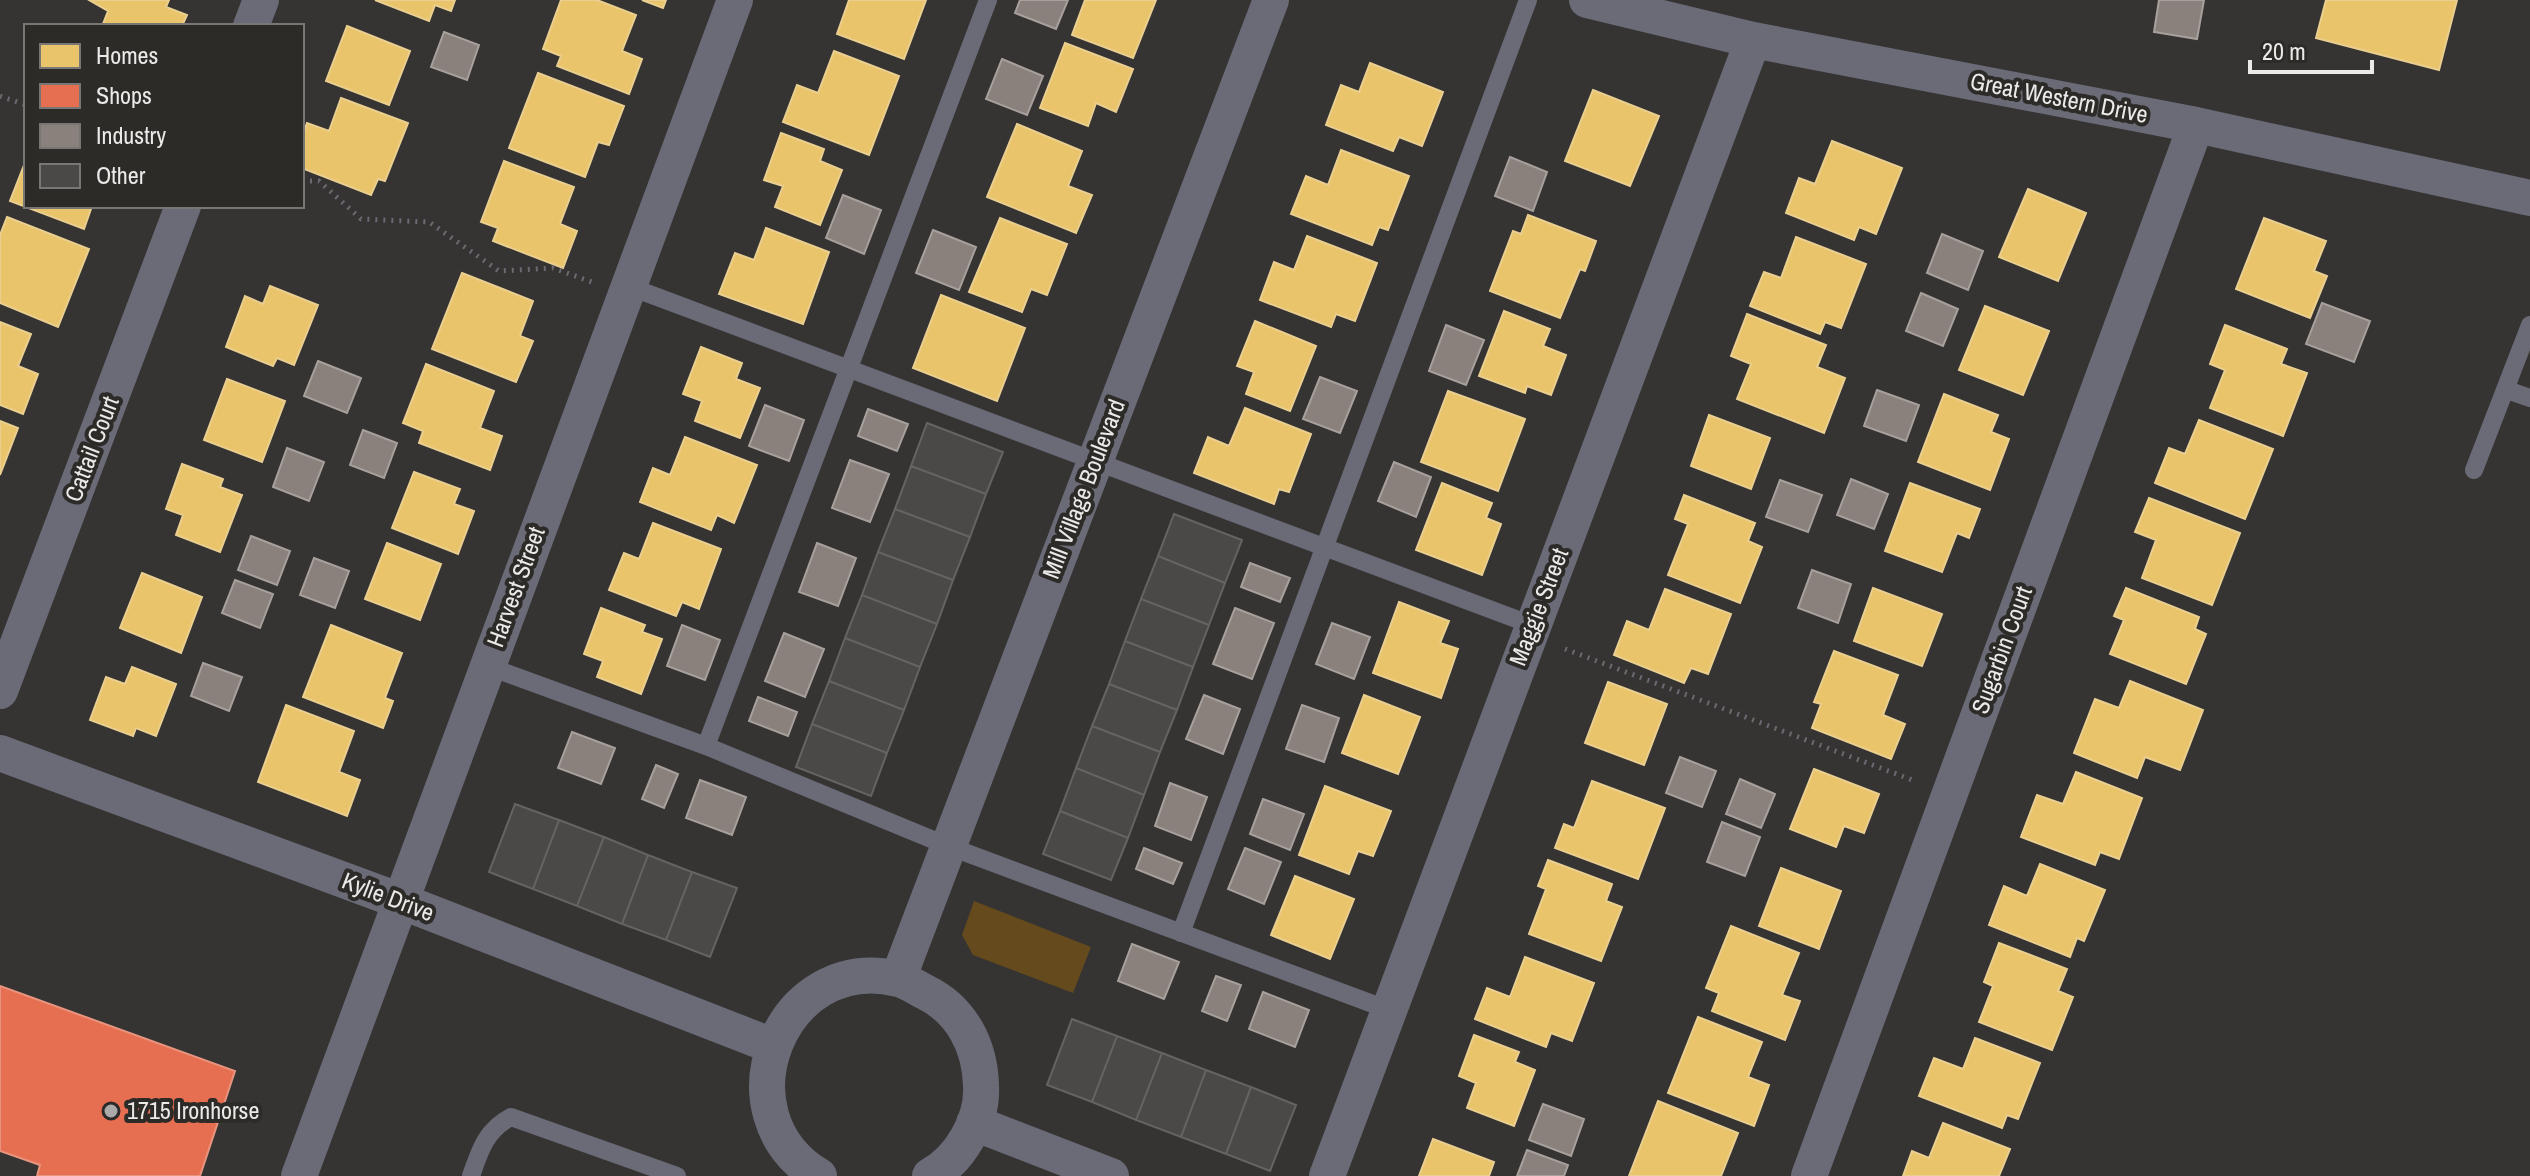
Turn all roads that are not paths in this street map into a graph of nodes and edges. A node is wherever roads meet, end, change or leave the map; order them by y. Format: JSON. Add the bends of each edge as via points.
{"nodes":[{"id":1,"x":261,"y":0,"type":"edge"},
{"id":2,"x":735,"y":0,"type":"edge"},
{"id":3,"x":988,"y":0,"type":"edge"},
{"id":4,"x":1271,"y":0,"type":"edge"},
{"id":5,"x":1528,"y":0,"type":"edge"},
{"id":6,"x":1587,"y":0,"type":"edge"},
{"id":7,"x":252,"y":24,"type":"edge"},
{"id":8,"x":1753,"y":40,"type":"junction"},
{"id":9,"x":2196,"y":125,"type":"junction"},
{"id":10,"x":2530,"y":198,"type":"edge"},
{"id":11,"x":182,"y":208,"type":"edge"},
{"id":12,"x":626,"y":290,"type":"junction"},
{"id":13,"x":2530,"y":325,"type":"edge"},
{"id":14,"x":848,"y":368,"type":"junction"},
{"id":15,"x":2507,"y":390,"type":"junction"},
{"id":16,"x":2530,"y":398,"type":"edge"},
{"id":17,"x":1095,"y":462,"type":"junction"},
{"id":18,"x":2474,"y":470,"type":"dead end"},
{"id":19,"x":1325,"y":548,"type":"junction"},
{"id":20,"x":1530,"y":630,"type":"junction"},
{"id":21,"x":487,"y":666,"type":"junction"},
{"id":22,"x":0,"y":691,"type":"edge"},
{"id":23,"x":706,"y":746,"type":"junction"},
{"id":24,"x":0,"y":753,"type":"edge"},
{"id":25,"x":948,"y":846,"type":"junction"},
{"id":26,"x":403,"y":902,"type":"junction"},
{"id":27,"x":1181,"y":933,"type":"junction"},
{"id":28,"x":898,"y":979,"type":"junction"},
{"id":29,"x":1389,"y":1010,"type":"junction"},
{"id":30,"x":773,"y":1046,"type":"junction"},
{"id":31,"x":974,"y":1123,"type":"junction"},
{"id":32,"x":299,"y":1176,"type":"edge"},
{"id":33,"x":471,"y":1176,"type":"edge"},
{"id":34,"x":677,"y":1176,"type":"edge"},
{"id":35,"x":819,"y":1176,"type":"edge"},
{"id":36,"x":930,"y":1176,"type":"edge"},
{"id":37,"x":1111,"y":1176,"type":"edge"},
{"id":38,"x":1327,"y":1176,"type":"edge"},
{"id":39,"x":1809,"y":1176,"type":"edge"}],
"edges":[{"from":1,"to":7,"type":"street"},
{"from":2,"to":12,"type":"street","name":"Harvest Street"},
{"from":3,"to":14,"type":"lane"},
{"from":4,"to":17,"type":"street","name":"Mill Village Boulevard"},
{"from":5,"to":19,"type":"lane"},
{"from":6,"to":8,"type":"street","name":"Great Western Drive"},
{"from":8,"to":9,"type":"street","name":"Great Western Drive"},
{"from":8,"to":20,"type":"street","name":"Maggie Street"},
{"from":9,"to":10,"type":"street","name":"Great Western Drive"},
{"from":9,"to":39,"type":"street","name":"Sugarbin Court"},
{"from":11,"to":22,"type":"street","name":"Cattail Court"},
{"from":12,"to":14,"type":"lane"},
{"from":12,"to":21,"type":"street","name":"Harvest Street"},
{"from":13,"to":15,"type":"lane"},
{"from":14,"to":17,"type":"lane"},
{"from":14,"to":23,"type":"lane"},
{"from":15,"to":16,"type":"lane"},
{"from":15,"to":18,"type":"lane"},
{"from":17,"to":19,"type":"lane"},
{"from":17,"to":25,"type":"street","name":"Mill Village Boulevard"},
{"from":19,"to":20,"type":"lane"},
{"from":19,"to":27,"type":"lane"},
{"from":20,"to":29,"type":"street","name":"Maggie Street"},
{"from":21,"to":23,"type":"lane"},
{"from":21,"to":26,"type":"street","name":"Harvest Street"},
{"from":23,"to":25,"type":"lane"},
{"from":24,"to":26,"type":"street","name":"Kylie Drive"},
{"from":25,"to":27,"type":"lane"},
{"from":25,"to":28,"type":"street","name":"Mill Village Boulevard"},
{"from":26,"to":30,"type":"street","name":"Kylie Drive"},
{"from":26,"to":32,"type":"street","name":"Harvest Street"},
{"from":27,"to":29,"type":"lane"},
{"from":28,"to":30,"type":"street","via":[[867,976],[831,985],[799,1005]]},
{"from":28,"to":31,"type":"street","via":[[941,999],[966,1027],[980,1062],[982,1100]]},
{"from":29,"to":38,"type":"street","name":"Maggie Street"},
{"from":30,"to":35,"type":"street","via":[[767,1103],[780,1138],[804,1167]]},
{"from":31,"to":36,"type":"street","via":[[970,1136],[942,1170]]},
{"from":31,"to":37,"type":"street"},
{"from":33,"to":34,"type":"lane","via":[[485,1139],[511,1117]]}]}
